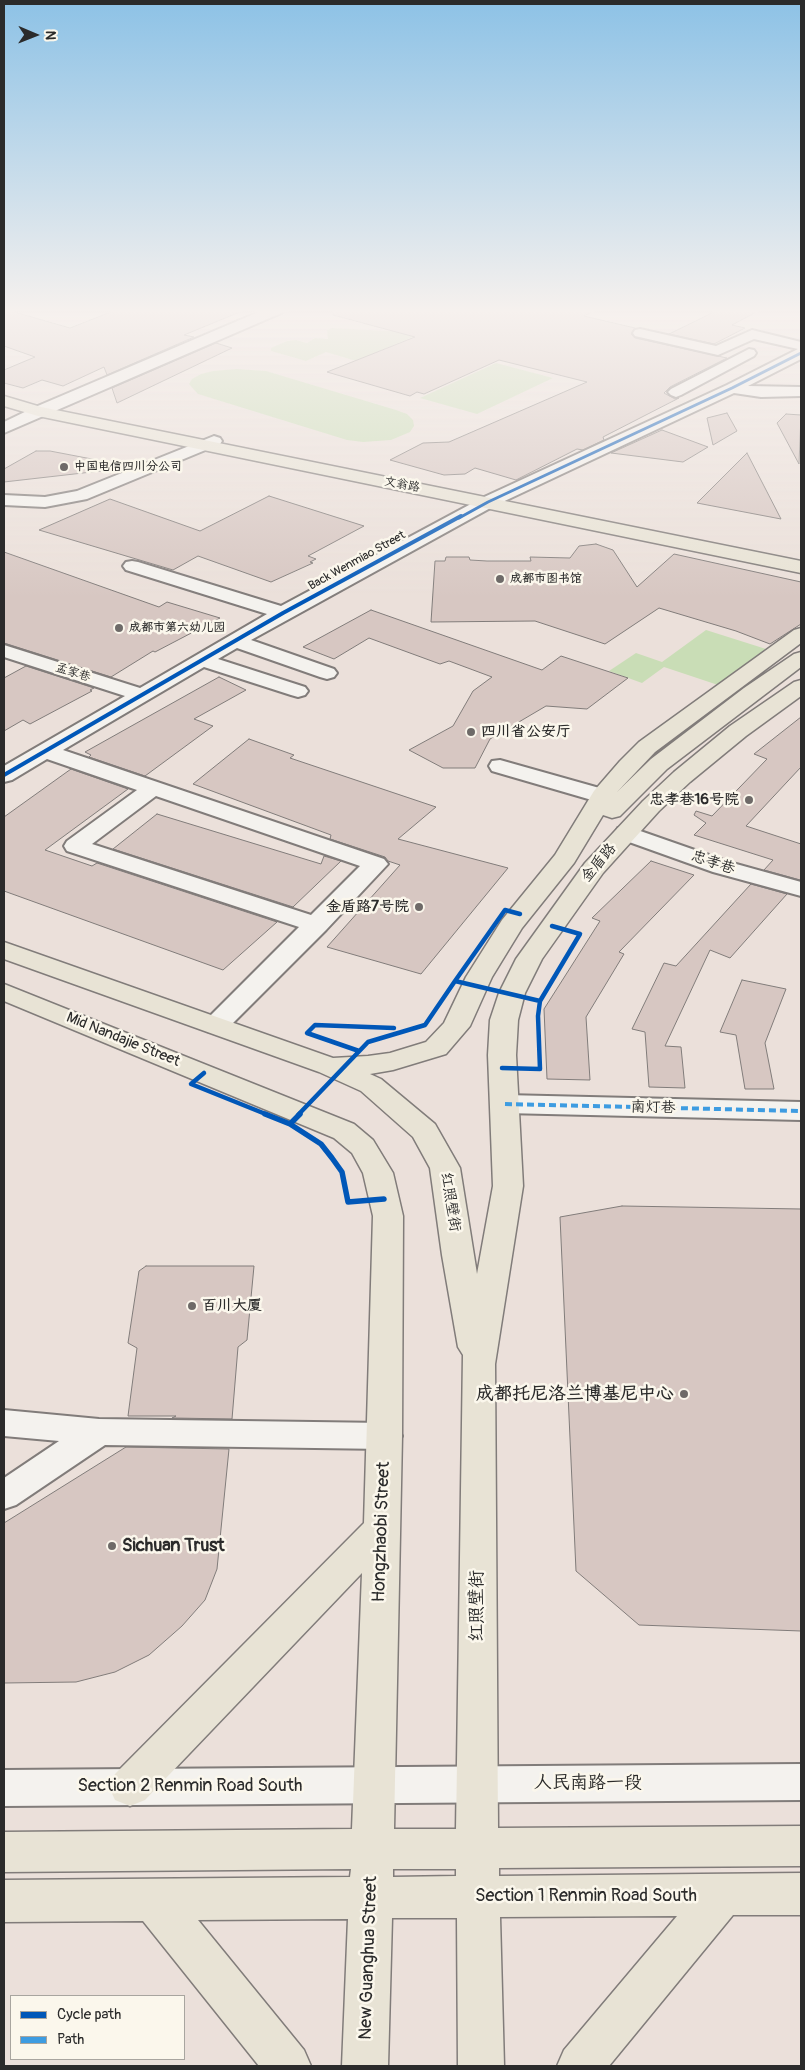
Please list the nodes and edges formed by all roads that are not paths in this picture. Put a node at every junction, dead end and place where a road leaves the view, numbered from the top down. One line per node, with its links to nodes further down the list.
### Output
1 (22, 405): 5 (main road, 文翁路)
2 (32, 405): 5 (main road, 文翁路)
3 (53, 405): 5 (street)
4 (697, 405): 9 (street, Back Wenmiao Street)
5 (43, 409): 6 (street); 7 (main road, 文翁路)
6 (4, 428)
7 (210, 443): 8 (street); 9 (main road, 文翁路)
8 (4, 500)
9 (493, 500): 10 (main road, 文翁路); 12 (main road, 文翁路); 13 (street, Back Wenmiao Street)
10 (801, 557)
11 (132, 566): 13 (street)
12 (801, 567)
13 (283, 613): 15 (street, Back Wenmiao Street)
14 (801, 634): 27 (main road, 金盾路)
15 (235, 641): 18 (street, Back Wenmiao Street); 19 (street)
16 (4, 651): 22 (street, 孟家巷)
17 (801, 658): 29 (main road, 金盾路)
18 (202, 660): 21 (street); 22 (street, Back Wenmiao Street)
19 (326, 674)
20 (801, 686): 28 (main road, 金盾路)
21 (298, 691)
22 (142, 695): 23 (street, Back Wenmiao Street)
23 (45, 751): 25 (street, Back Wenmiao Street); 26 (street)
24 (500, 766): 27 (street)
25 (4, 775)
26 (153, 788): 31 (street); 31 (street)
27 (602, 796): 29 (main road, 金盾路)
28 (626, 833): 30 (street, 忠孝巷); 36 (main road, 金盾路)
29 (565, 858): 35 (main road, 金盾路)
30 (801, 889)
31 (317, 924): 34 (street)
32 (4, 950): 34 (main road)
33 (4, 992): 38 (main road, Mid Nandajie Street)
34 (216, 1025): 35 (main road)
35 (329, 1066): 39 (main road, 红照壁街)
36 (505, 1104): 37 (street, 南灯巷); 39 (main road, 红照壁街)
37 (801, 1111)
38 (388, 1216): 42 (main road, Hongzhaobi Street)
39 (478, 1364): 46 (main road, 红照壁街)
40 (4, 1423): 41 (street)
41 (99, 1432): 42 (street); 43 (street)
42 (385, 1436): 44 (main road, Hongzhaobi Street)
43 (4, 1495)
44 (382, 1529): 47 (main road, Hongzhaobi Street); 48 (main road)
45 (801, 1782): 46 (street, 人民南路一段)
46 (476, 1784): 47 (street, 人民南路一段); 52 (main road, 红照壁街)
47 (376, 1785): 48 (street, Section 2 Renmin Road South); 51 (main road, Hongzhaobi Street)
48 (130, 1787): 49 (street, Section 2 Renmin Road South)
49 (4, 1788)
50 (801, 1846): 52 (main road)
51 (373, 1849): 52 (main road); 53 (main road); 56 (main road, New Guanghua Street)
52 (478, 1849): 55 (main road)
53 (4, 1852)
54 (762, 1895): 55 (main road, Section 1 Renmin Road South); 59 (street); 63 (main road)
55 (479, 1896): 56 (main road, Section 1 Renmin Road South); 62 (main road)
56 (371, 1898): 57 (main road); 61 (main road, New Guanghua Street)
57 (153, 1899): 58 (main road); 60 (main road)
58 (4, 1901)
59 (801, 1910)
60 (288, 2066)
61 (365, 2066)
62 (481, 2066)
63 (580, 2066)

